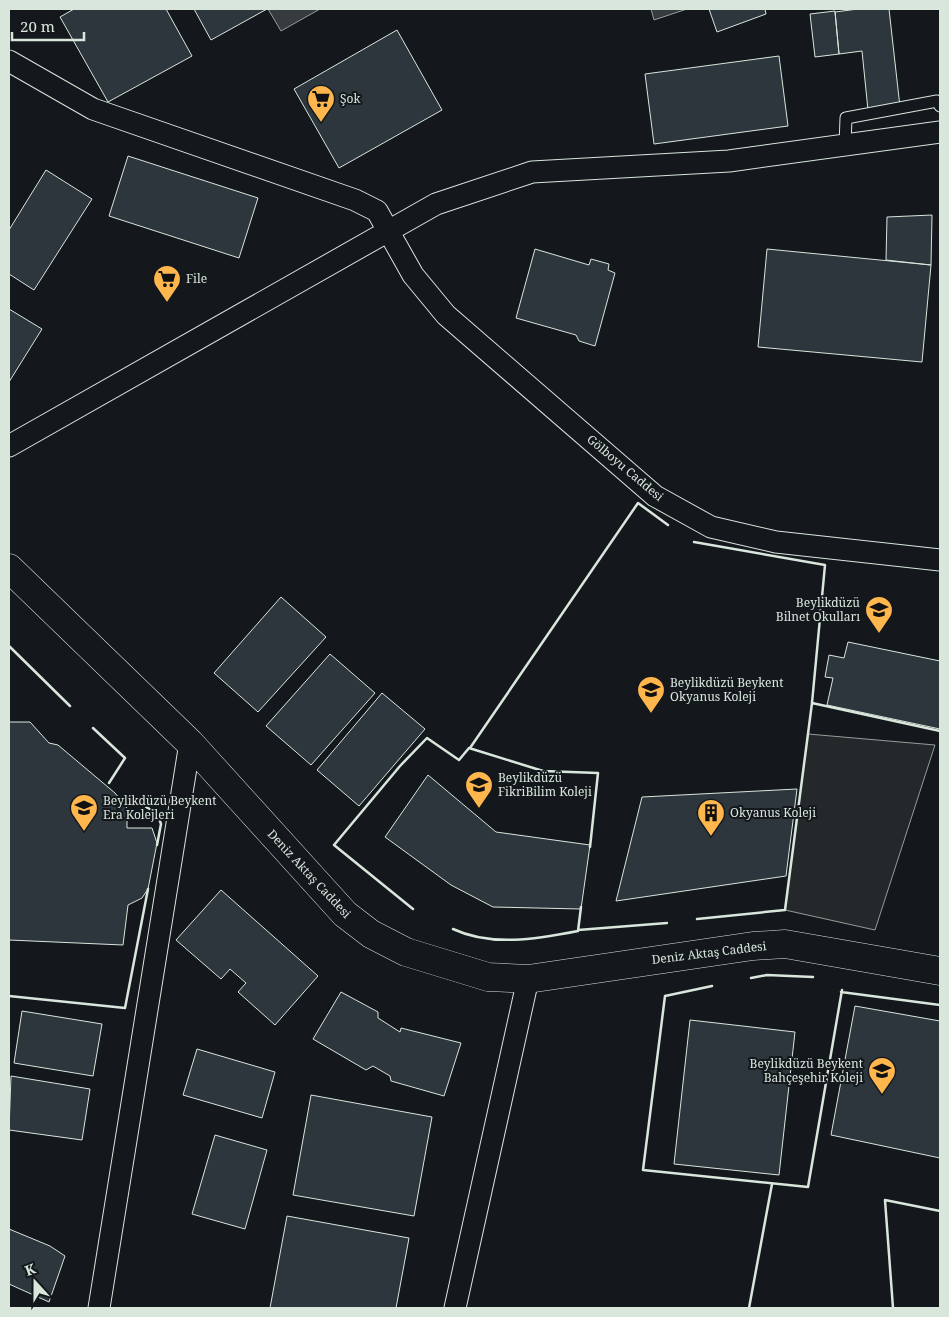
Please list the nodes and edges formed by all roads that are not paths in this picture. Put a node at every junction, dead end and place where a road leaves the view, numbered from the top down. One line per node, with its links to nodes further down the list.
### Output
1 (9, 61): 5 (street, Gölboyu Caddesi)
2 (940, 106): 4 (lane)
3 (940, 132): 4 (street)
4 (845, 145): 5 (street)
5 (390, 231): 6 (street); 7 (street, Gölboyu Caddesi)
6 (9, 446)
7 (940, 560)
8 (9, 568): 9 (street, Deniz Aktaş Caddesi)
9 (190, 743): 11 (street, Deniz Aktaş Caddesi); 12 (street)
10 (940, 970): 11 (street, Deniz Aktaş Caddesi)
11 (528, 979): 13 (street)
12 (99, 1308)
13 (455, 1308)

